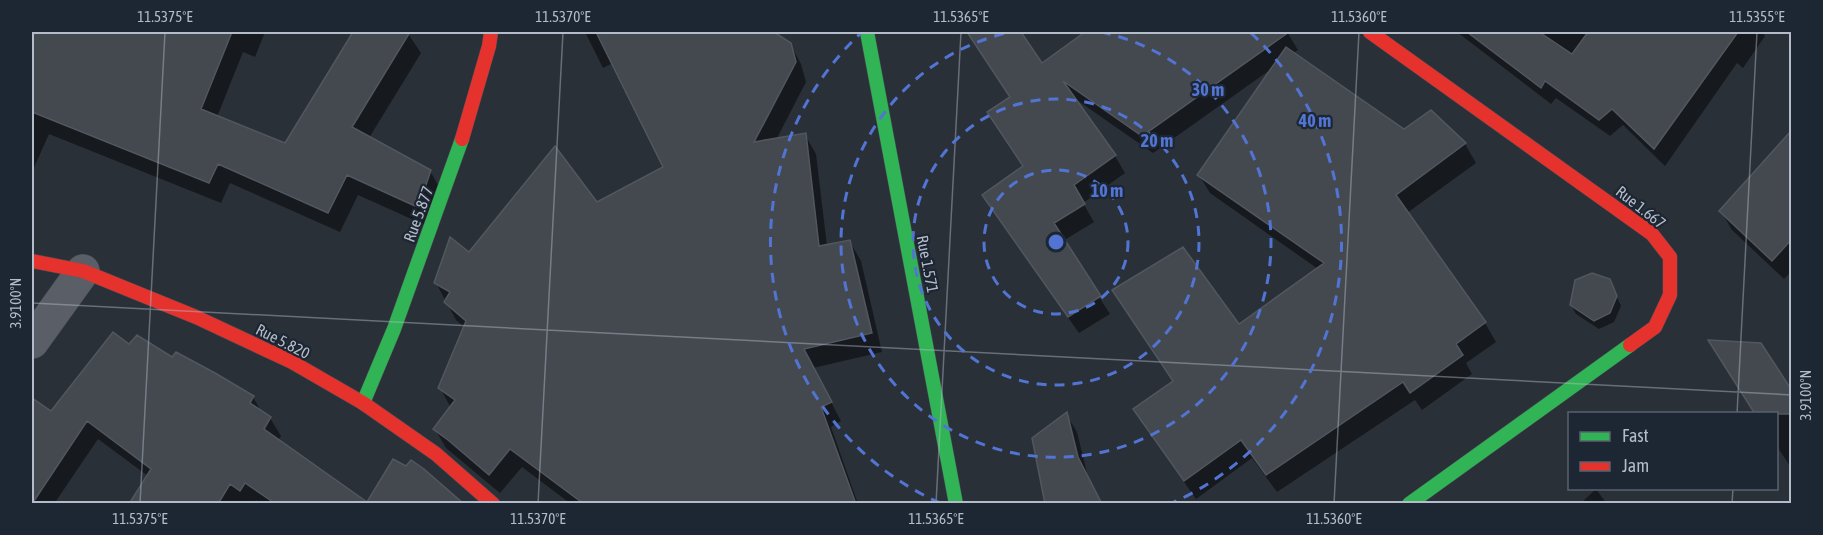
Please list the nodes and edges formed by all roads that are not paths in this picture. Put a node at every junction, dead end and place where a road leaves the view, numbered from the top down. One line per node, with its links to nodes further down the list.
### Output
1 (491, 32): 7 (street, Rue 5.877)
2 (867, 32): 9 (street, Rue 1.571)
3 (1370, 32): 10 (street, Rue 1.667)
4 (32, 261): 5 (street, Rue 5.820)
5 (83, 271): 6 (street); 7 (street, Rue 5.820)
6 (32, 342)
7 (363, 404): 8 (street, Rue 5.820)
8 (493, 504)
9 (956, 504)
10 (1409, 504)

